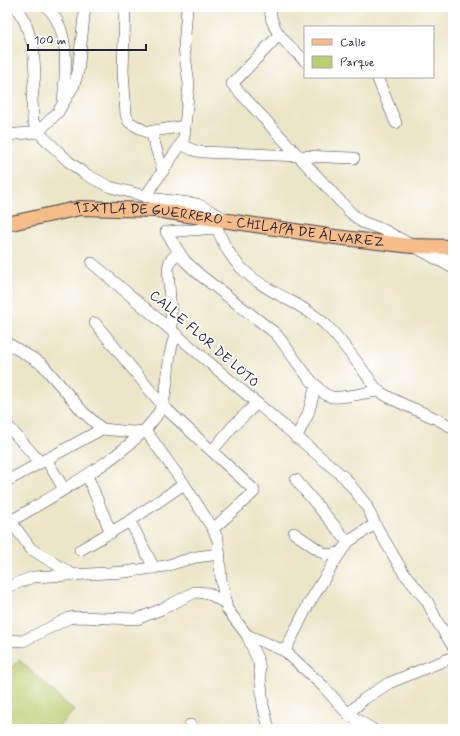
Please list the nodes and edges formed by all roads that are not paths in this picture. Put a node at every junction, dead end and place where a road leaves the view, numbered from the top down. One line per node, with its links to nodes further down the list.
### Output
1 (16, 7): 13 (street)
2 (47, 7): 10 (street)
3 (85, 7): 10 (street)
4 (125, 7): 14 (street)
5 (187, 7): 12 (street)
6 (270, 8): 7 (street)
7 (279, 35): 8 (street); 17 (street)
8 (304, 60)
9 (377, 78): 11 (street)
10 (63, 103): 13 (street)
11 (396, 123)
12 (185, 126): 14 (street); 16 (street)
13 (38, 132): 15 (street); 20 (street)
14 (147, 132): 19 (street)
15 (7, 135)
16 (181, 144): 17 (street); 19 (street)
17 (299, 156): 18 (street); 24 (street)
18 (354, 158)
19 (163, 171): 20 (street)
20 (145, 197): 21 (street)
21 (156, 205): 22 (main road, TIXTLA DE GUERRERO - CHILAPA DE ÁLVAREZ); 23 (main road, TIXTLA DE GUERRERO - CHILAPA DE ÁLVAREZ)
22 (219, 222): 24 (main road, TIXTLA DE GUERRERO - CHILAPA DE ÁLVAREZ); 26 (street); 35 (street)
23 (8, 224)
24 (412, 246): 25 (main road, TIXTLA DE GUERRERO - CHILAPA DE ÁLVAREZ); 27 (street)
25 (453, 247)
26 (178, 252): 32 (street); 34 (street)
27 (435, 258): 28 (street); 30 (street)
28 (453, 258)
29 (92, 263): 32 (street, CALLE FLOR DE LOTO)
30 (453, 268)
31 (95, 323): 37 (street)
32 (174, 332): 36 (street, CALLE FLOR DE LOTO); 37 (street)
33 (7, 343): 40 (street)
34 (316, 385): 35 (street); 42 (street)
35 (378, 391): 39 (street)
36 (256, 404): 42 (street, CALLE FLOR DE LOTO); 43 (street)
37 (162, 405): 41 (street); 43 (street)
38 (7, 425): 44 (street)
39 (453, 428)
40 (102, 429): 41 (street); 44 (street)
41 (146, 430): 45 (street); 48 (street)
42 (296, 438): 52 (street, CALLE FLOR DE LOTO)
43 (212, 451): 53 (street)
44 (43, 461): 47 (street); 49 (street)
45 (87, 475): 49 (street); 54 (street)
46 (296, 480): 56 (street)
47 (7, 481)
48 (184, 484): 51 (street); 53 (street)
49 (64, 489): 50 (street)
50 (9, 518): 61 (street)
51 (130, 521): 54 (street); 60 (street)
52 (375, 524): 56 (street); 66 (street, CALLE FLOR DE LOTO)
53 (213, 528): 59 (street)
54 (111, 533): 57 (street)
55 (294, 533): 58 (street)
56 (348, 542): 58 (street)
57 (80, 550)
58 (340, 553): 67 (street)
59 (220, 554): 60 (street); 63 (street)
60 (154, 568): 61 (street)
61 (72, 574): 62 (street)
62 (7, 587)
63 (225, 603): 64 (street); 65 (street)
64 (247, 635): 67 (street); 70 (street)
65 (7, 640)
66 (453, 646)
67 (285, 651): 69 (street)
68 (453, 657): 69 (street)
69 (348, 714): 71 (street)
70 (269, 729)
71 (372, 729)

